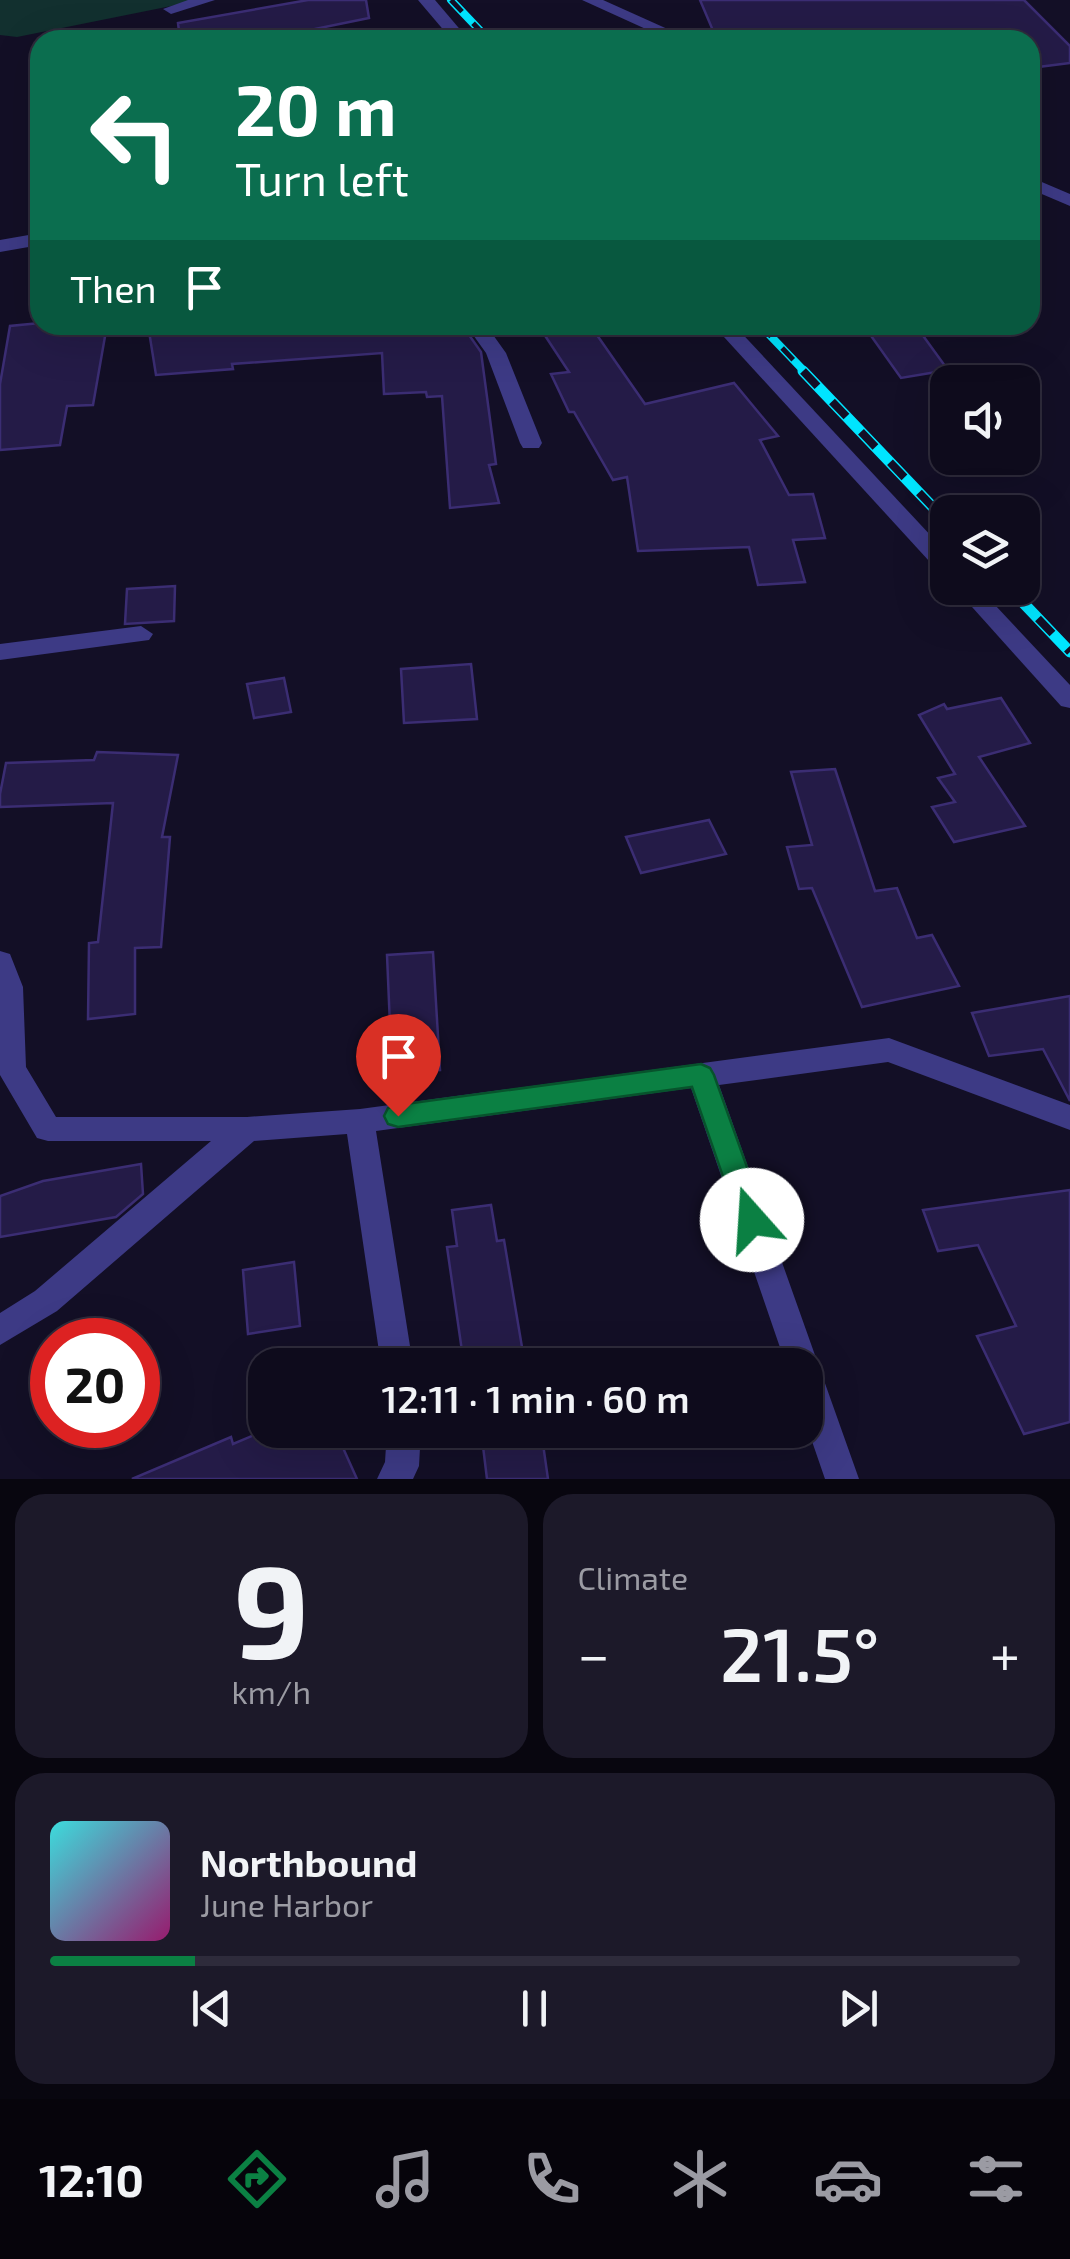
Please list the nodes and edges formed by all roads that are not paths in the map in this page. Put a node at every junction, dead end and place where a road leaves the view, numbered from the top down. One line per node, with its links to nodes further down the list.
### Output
1 (207, 0): 4 (street)
2 (426, 0): 5 (street)
3 (590, 0): 6 (street)
4 (171, 8)
5 (453, 30)
6 (660, 30)
7 (1040, 187): 8 (street)
8 (1070, 201)
9 (30, 241): 10 (street)
10 (0, 246)
11 (483, 335): 13 (street)
12 (731, 335): 14 (street)
13 (531, 443)
14 (930, 549)
15 (982, 605): 18 (street)
16 (141, 634): 17 (street)
17 (0, 652)
18 (1070, 700)
19 (0, 962): 23 (street)
20 (701, 1075): 21 (street); 22 (street); 26 (street)
21 (1070, 1118)
22 (360, 1121): 23 (street); 25 (street)
23 (248, 1129): 24 (street)
24 (0, 1330)
25 (394, 1348)
26 (796, 1348)
27 (823, 1425): 30 (street)
28 (403, 1448): 29 (street)
29 (394, 1479)
30 (842, 1479)

